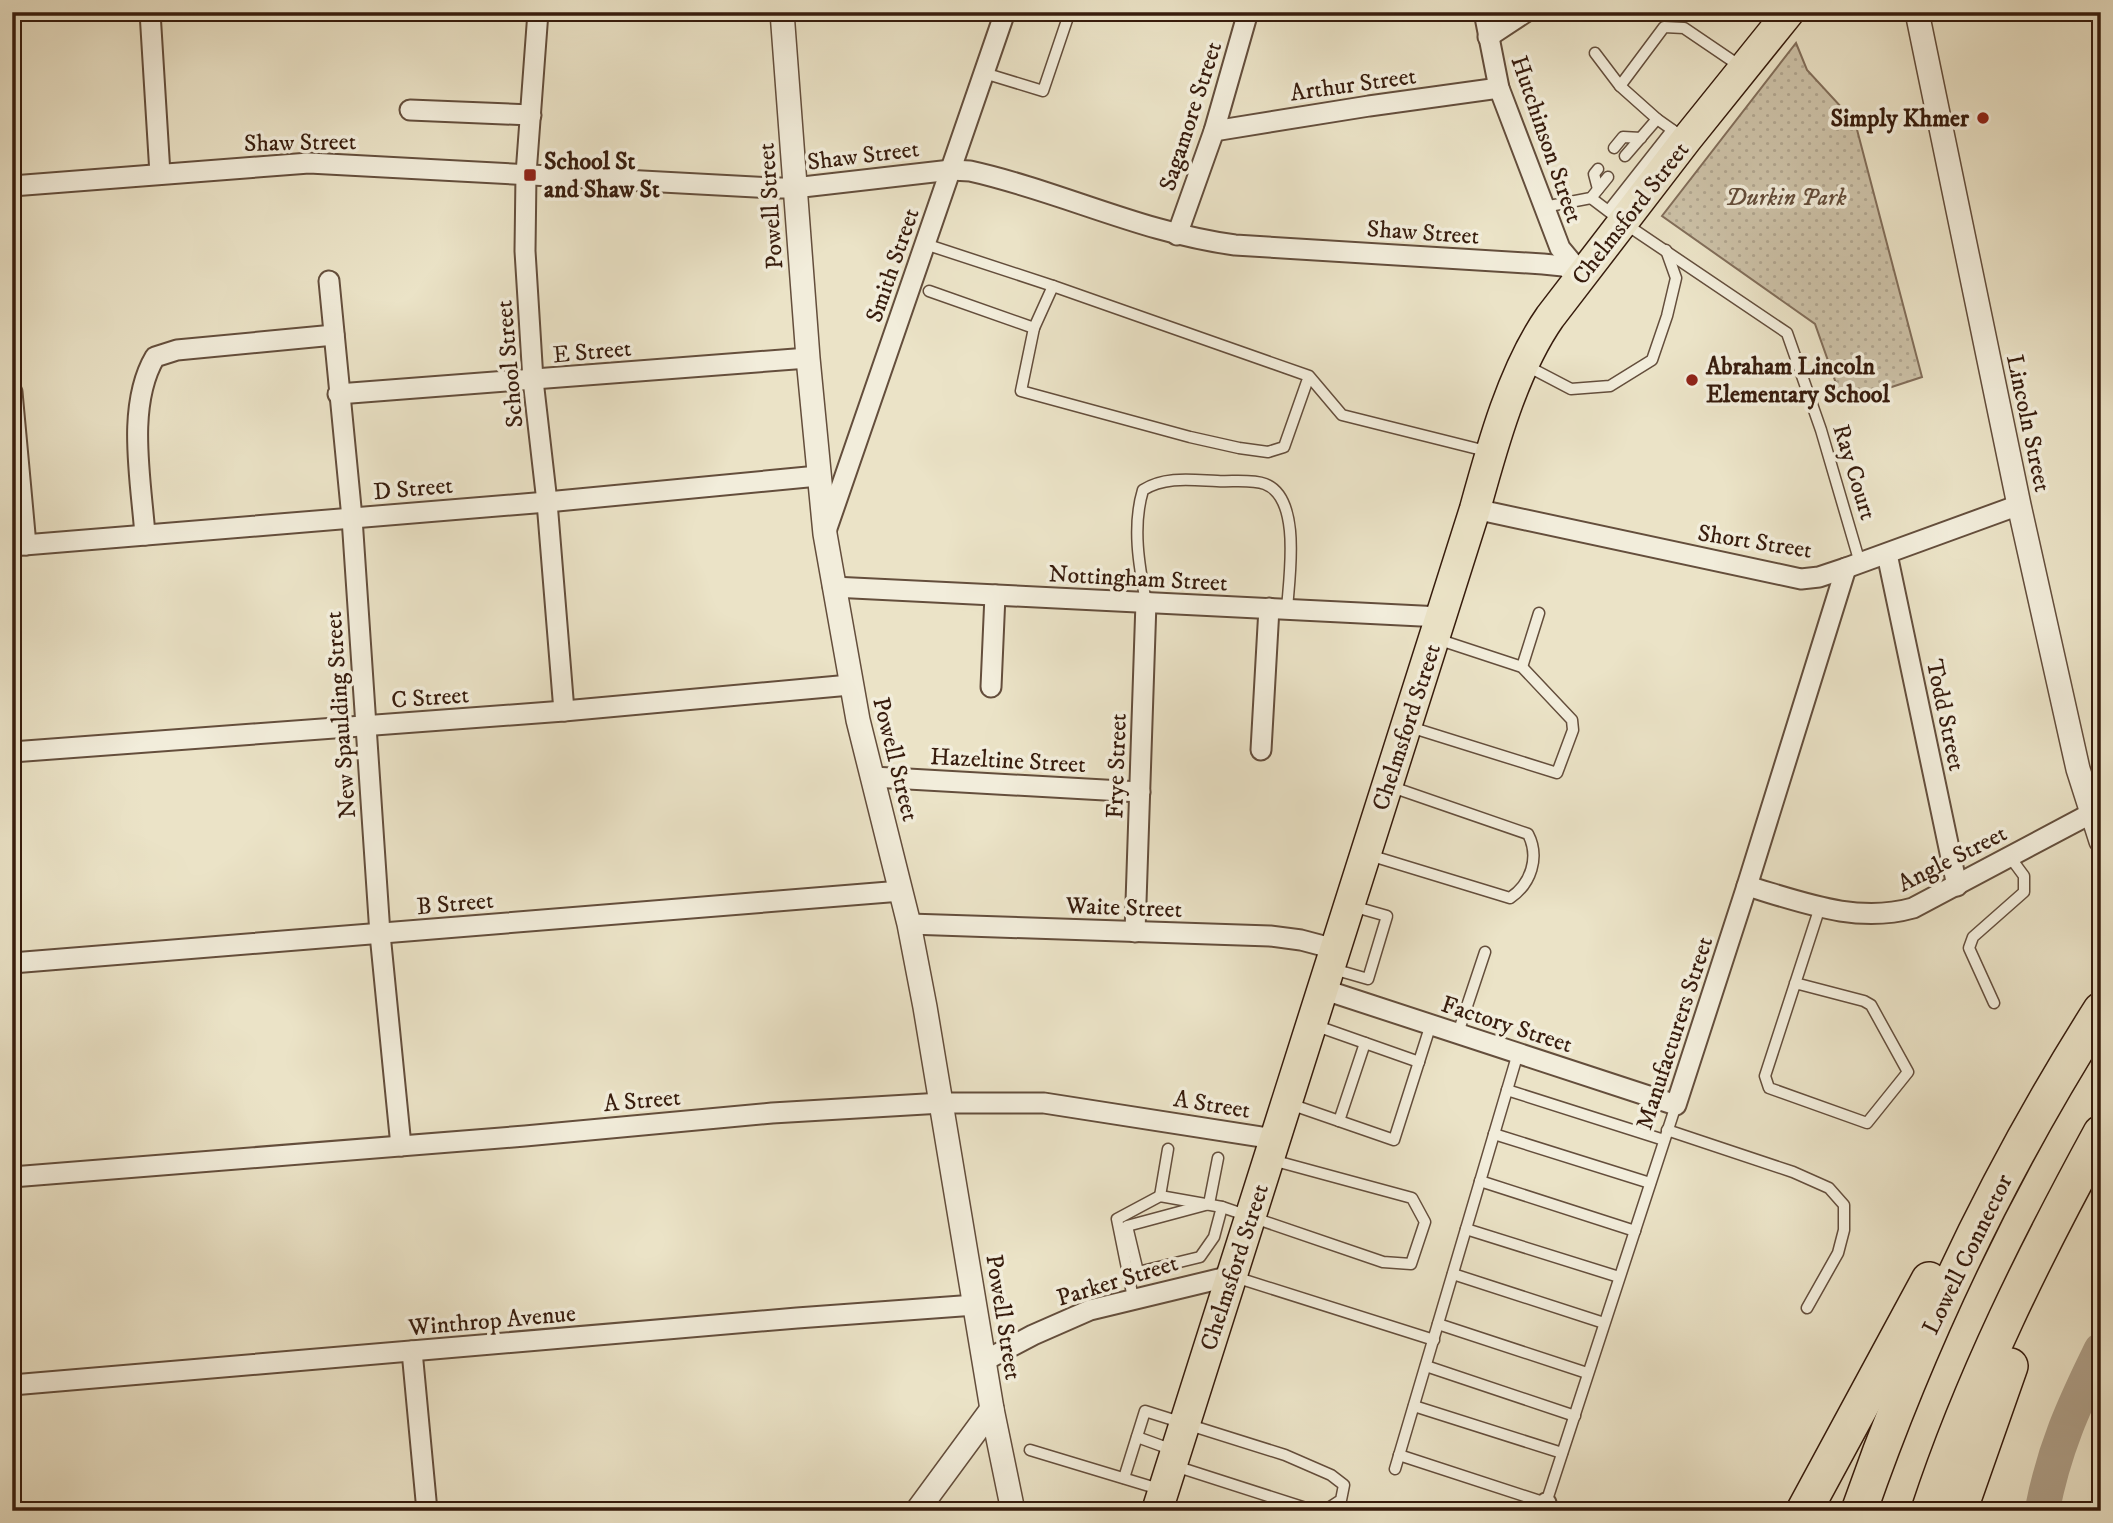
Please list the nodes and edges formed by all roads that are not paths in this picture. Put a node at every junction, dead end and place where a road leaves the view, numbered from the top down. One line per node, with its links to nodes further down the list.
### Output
1 (150, 12): 27 (street)
2 (538, 12): 18 (street, School Street)
3 (782, 12): 31 (street, Powell Street)
4 (1005, 12): 14 (street, Smith Street)
5 (1248, 12): 20 (street, Sagamore Street)
6 (1484, 12): 11 (street, Hutchinson Street)
7 (1526, 12): 11 (street)
8 (1789, 12): 13 (main road, Chelmsford Street)
9 (1917, 12): 54 (street, Lincoln Street)
10 (1067, 20): 14 (lane)
11 (1488, 37): 16 (street, Hutchinson Street)
12 (1595, 53): 15 (lane)
13 (1743, 68): 15 (lane); 21 (main road, Chelmsford Street)
14 (984, 73): 26 (street, Smith Street)
15 (1620, 86): 19 (lane)
16 (1499, 88): 20 (street, Arthur Street); 35 (street, Hutchinson Street)
17 (410, 110): 18 (street)
18 (531, 115): 28 (street, School Street)
19 (1657, 119): 21 (lane); 22 (lane)
20 (1214, 131): 36 (street, Sagamore Street)
21 (1679, 135): 33 (main road, Chelmsford Street)
22 (1641, 138): 23 (lane); 24 (lane)
23 (1614, 148)
24 (1625, 156)
25 (1598, 169): 32 (lane)
26 (951, 170): 31 (street, Shaw Street); 36 (street, Shaw Street); 37 (street, Smith Street)
27 (160, 174): 28 (street, Shaw Street); 30 (street, Shaw Street)
28 (526, 174): 31 (street, Shaw Street); 48 (street, School Street)
29 (1608, 177): 32 (lane)
30 (12, 186)
31 (794, 188): 45 (street, Powell Street)
32 (1598, 189): 34 (lane)
33 (1637, 189): 34 (lane, Ray Court); 38 (lane, Ray Court); 39 (main road, Chelmsford Street)
34 (1591, 198): 35 (lane)
35 (1544, 207): 39 (street, Hutchinson Street)
36 (1177, 235): 39 (street, Shaw Street)
37 (925, 244): 41 (lane); 57 (street, Smith Street)
38 (1666, 250): 46 (lane); 61 (lane, Ray Court)
39 (1582, 274): 46 (main road, Chelmsford Street)
40 (329, 281): 44 (street, New Spaulding Street)
41 (1053, 286): 43 (lane); 47 (lane)
42 (929, 291): 43 (lane)
43 (1034, 328): 47 (lane)
44 (334, 335): 50 (street, New Spaulding Street); 58 (street)
45 (808, 358): 48 (street, E Street); 52 (street, Powell Street)
46 (1524, 364): 51 (main road, Chelmsford Street)
47 (1309, 376): 51 (lane)
48 (533, 380): 50 (street, E Street); 53 (street, School Street)
49 (12, 392): 59 (street)
50 (338, 394): 56 (street, New Spaulding Street)
51 (1490, 452): 55 (main road, Chelmsford Street)
52 (818, 476): 53 (street, D Street); 57 (street, Powell Street)
53 (547, 502): 56 (street, D Street); 71 (street, School Street)
54 (2019, 505): 60 (street, Short Street); 79 (street, Lincoln Street)
55 (1475, 509): 61 (street, Short Street); 67 (main road, Chelmsford Street)
56 (352, 518): 58 (street, D Street); 73 (street, New Spaulding Street)
57 (825, 534): 62 (street, Powell Street)
58 (145, 535): 59 (street, D Street)
59 (19, 546)
60 (1887, 554): 61 (street, Short Street); 84 (street, Todd Street)
61 (1853, 566): 83 (street, Manufacturers Street)
62 (834, 587): 63 (street, Nottingham Street); 69 (street, Powell Street)
63 (995, 595): 64 (street, Nottingham Street); 70 (street)
64 (1146, 602): 65 (street, Nottingham Street); 65 (lane); 78 (street, Frye Street)
65 (1278, 609): 67 (street, Nottingham Street); 74 (street)
66 (1539, 613): 68 (lane)
67 (1437, 628): 68 (lane); 72 (main road, Chelmsford Street)
68 (1522, 667): 72 (lane)
69 (850, 685): 71 (street, C Street); 76 (street, Powell Street)
70 (990, 687)
71 (564, 711): 73 (street, C Street)
72 (1406, 726): 77 (main road, Chelmsford Street)
73 (366, 727): 75 (street, C Street); 90 (street, New Spaulding Street)
74 (1261, 750)
75 (12, 752)
76 (873, 777): 78 (street, Hazeltine Street); 85 (street, Powell Street)
77 (1387, 785): 81 (main road, Chelmsford Street); 81 (lane)
78 (1140, 792): 89 (street, Frye Street)
79 (2090, 814): 80 (street, Lincoln Street); 82 (street, Angle Street)
80 (2101, 841)
81 (1365, 854): 86 (main road, Chelmsford Street)
82 (2010, 858): 84 (street, Angle Street); 95 (lane)
83 (1747, 886): 87 (street, Angle Street); 107 (street, Manufacturers Street)
84 (1957, 886): 87 (street, Angle Street)
85 (901, 891): 88 (street, Powell Street); 90 (street, B Street)
86 (1349, 905): 93 (main road, Chelmsford Street); 93 (lane)
87 (1820, 907): 94 (lane)
88 (909, 924): 89 (street, Waite Street); 105 (street, Powell Street)
89 (1135, 932): 93 (street, Waite Street)
90 (380, 934): 92 (street, B Street); 112 (street, New Spaulding Street)
91 (1485, 952): 99 (lane)
92 (12, 964)
93 (1329, 969): 97 (street, Factory Street); 98 (main road, Chelmsford Street)
94 (1795, 983): 94 (lane)
95 (1994, 1003)
96 (2101, 1010): 103 (highway, Lowell Connector)
97 (1431, 1024): 99 (street, Factory Street); 102 (lane)
98 (1312, 1025): 100 (lane); 106 (main road, Chelmsford Street)
99 (1458, 1033): 101 (street, Factory Street)
100 (1365, 1043): 102 (lane); 108 (lane)
101 (1518, 1053): 104 (lane); 107 (street, Factory Street)
102 (1419, 1062): 108 (lane)
103 (2067, 1066): 156 (highway); 157 (highway, Lowell Connector)
104 (1507, 1090): 110 (lane); 111 (lane)
105 (942, 1103): 112 (street, A Street); 114 (street, A Street); 129 (street, Powell Street)
106 (1286, 1103): 108 (lane); 114 (main road, Chelmsford Street)
107 (1676, 1105): 111 (lane, Manufacturers Street)
108 (1339, 1121)
109 (2101, 1133): 116 (highway)
110 (1494, 1134): 118 (lane); 119 (lane)
111 (1666, 1135): 119 (lane, Manufacturers Street); 130 (lane)
112 (401, 1146): 117 (street, A Street)
113 (1168, 1149): 120 (lane)
114 (1271, 1149): 122 (main road, Chelmsford Street); 122 (lane)
115 (1218, 1158): 121 (lane)
116 (2082, 1166): 158 (highway); 159 (highway)
117 (12, 1177)
118 (1480, 1181): 123 (lane); 124 (lane)
119 (1650, 1184): 124 (lane, Manufacturers Street)
120 (1160, 1196): 121 (lane); 128 (lane)
121 (1209, 1204): 122 (lane); 122 (lane)
122 (1236, 1211): 126 (main road, Chelmsford Street)
123 (1466, 1229): 125 (lane); 127 (lane)
124 (1634, 1231): 127 (lane, Manufacturers Street)
125 (1453, 1274): 131 (lane); 132 (lane)
126 (1231, 1276): 128 (street, Parker Street); 133 (lane); 142 (main road, Chelmsford Street)
127 (1619, 1278): 131 (lane, Manufacturers Street)
128 (1133, 1298): 135 (street, Parker Street)
129 (975, 1305): 134 (street, Winthrop Avenue); 135 (street, Powell Street)
130 (1807, 1308)
131 (1604, 1323): 137 (lane, Manufacturers Street)
132 (1438, 1324): 133 (lane); 137 (lane)
133 (1434, 1339): 136 (lane)
134 (412, 1351): 138 (street, Winthrop Avenue); 151 (street)
135 (984, 1362): 140 (street, Powell Street)
136 (1426, 1366): 139 (lane); 141 (lane)
137 (1587, 1373): 141 (lane, Manufacturers Street)
138 (12, 1385)
139 (1414, 1406): 145 (lane); 146 (lane)
140 (992, 1409): 152 (street); 153 (street, Powell Street)
141 (1574, 1416): 145 (lane, Manufacturers Street)
142 (1185, 1423): 143 (lane); 149 (main road, Chelmsford Street); 155 (lane)
143 (1137, 1437): 148 (lane); 149 (lane)
144 (1030, 1450): 148 (lane)
145 (1562, 1454): 150 (lane, Manufacturers Street)
146 (1399, 1455): 147 (lane); 150 (lane)
147 (1395, 1469)
148 (1124, 1478): 149 (lane)
149 (1168, 1488): 154 (lane)
150 (1544, 1507)
151 (427, 1511)
152 (917, 1511)
153 (1013, 1511)
154 (1315, 1511)
155 (1324, 1511)
156 (1804, 1511)
157 (1859, 1511)
158 (1929, 1511)
159 (1959, 1511)

